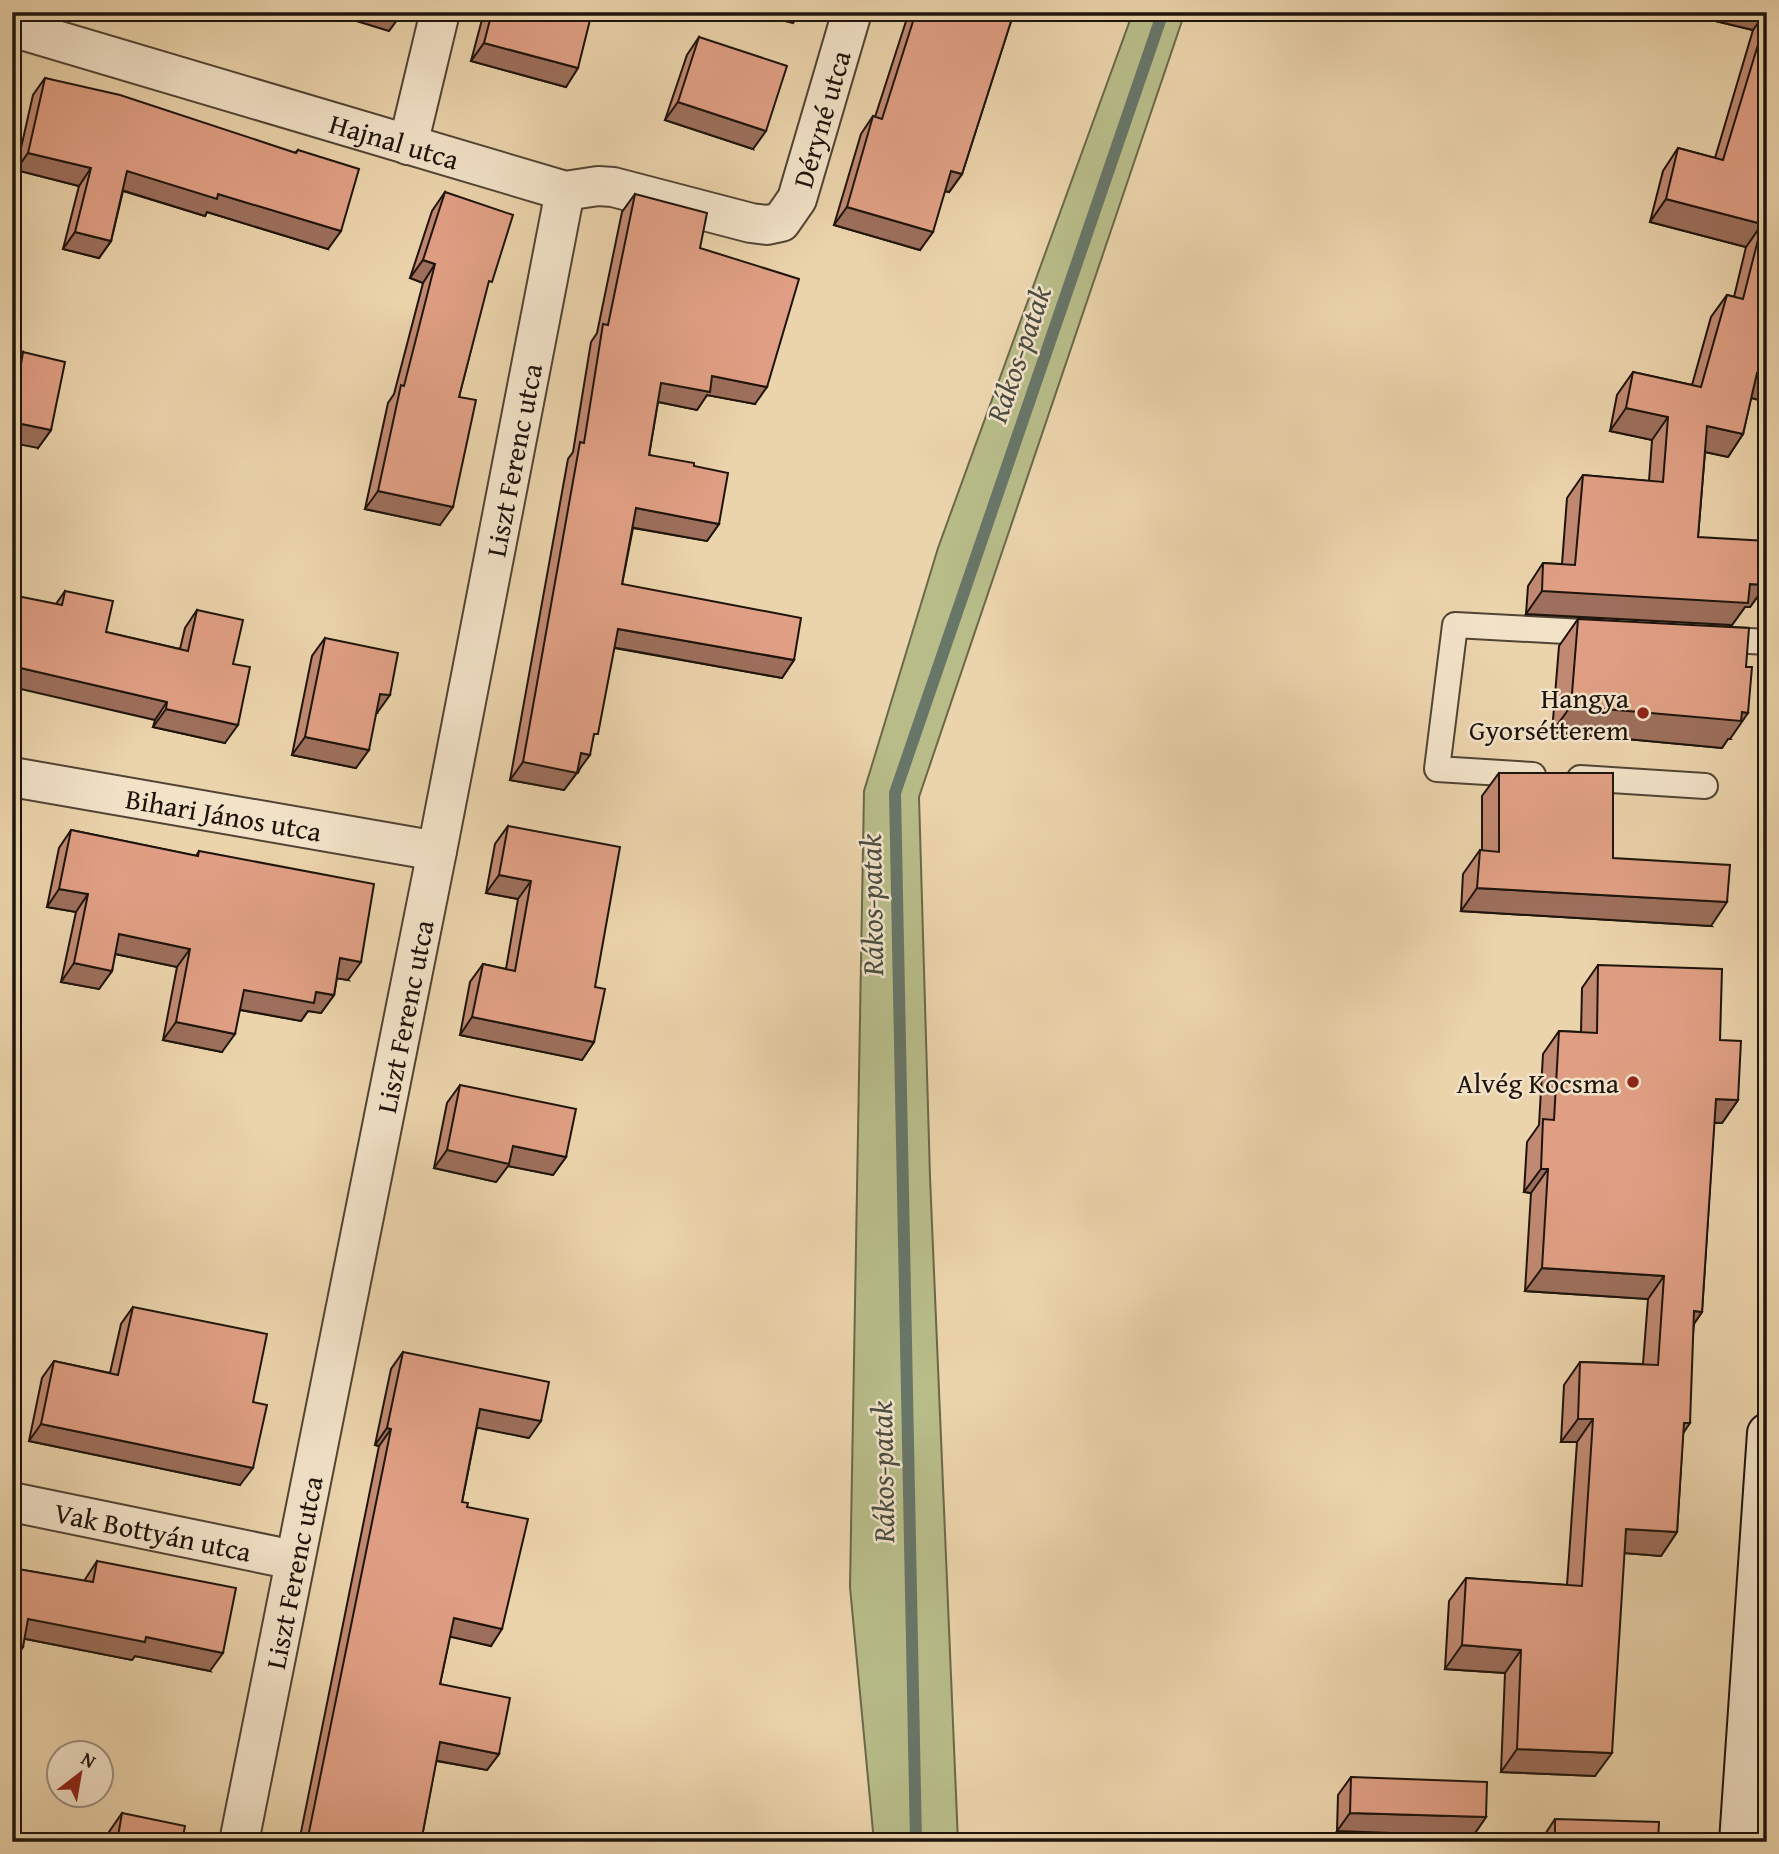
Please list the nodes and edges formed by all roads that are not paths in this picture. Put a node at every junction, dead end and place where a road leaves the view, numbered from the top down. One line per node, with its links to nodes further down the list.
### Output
1 (440, 12): 4 (street)
2 (852, 12): 6 (street, Déryné utca)
3 (12, 27): 4 (street, Hajnal utca)
4 (408, 145): 5 (street, Hajnal utca)
5 (565, 191): 6 (street, Hajnal utca); 12 (street, Liszt Ferenc utca)
6 (780, 222)
7 (1631, 635): 11 (lane)
8 (1686, 637): 9 (lane)
9 (1767, 642)
10 (12, 777): 12 (street, Bihari János utca)
11 (1705, 786)
12 (437, 850): 15 (street, Liszt Ferenc utca)
13 (1766, 1447): 17 (street)
14 (12, 1502): 15 (street, Vak Bottyán utca)
15 (294, 1560): 16 (street, Liszt Ferenc utca)
16 (239, 1842)
17 (1739, 1842)

